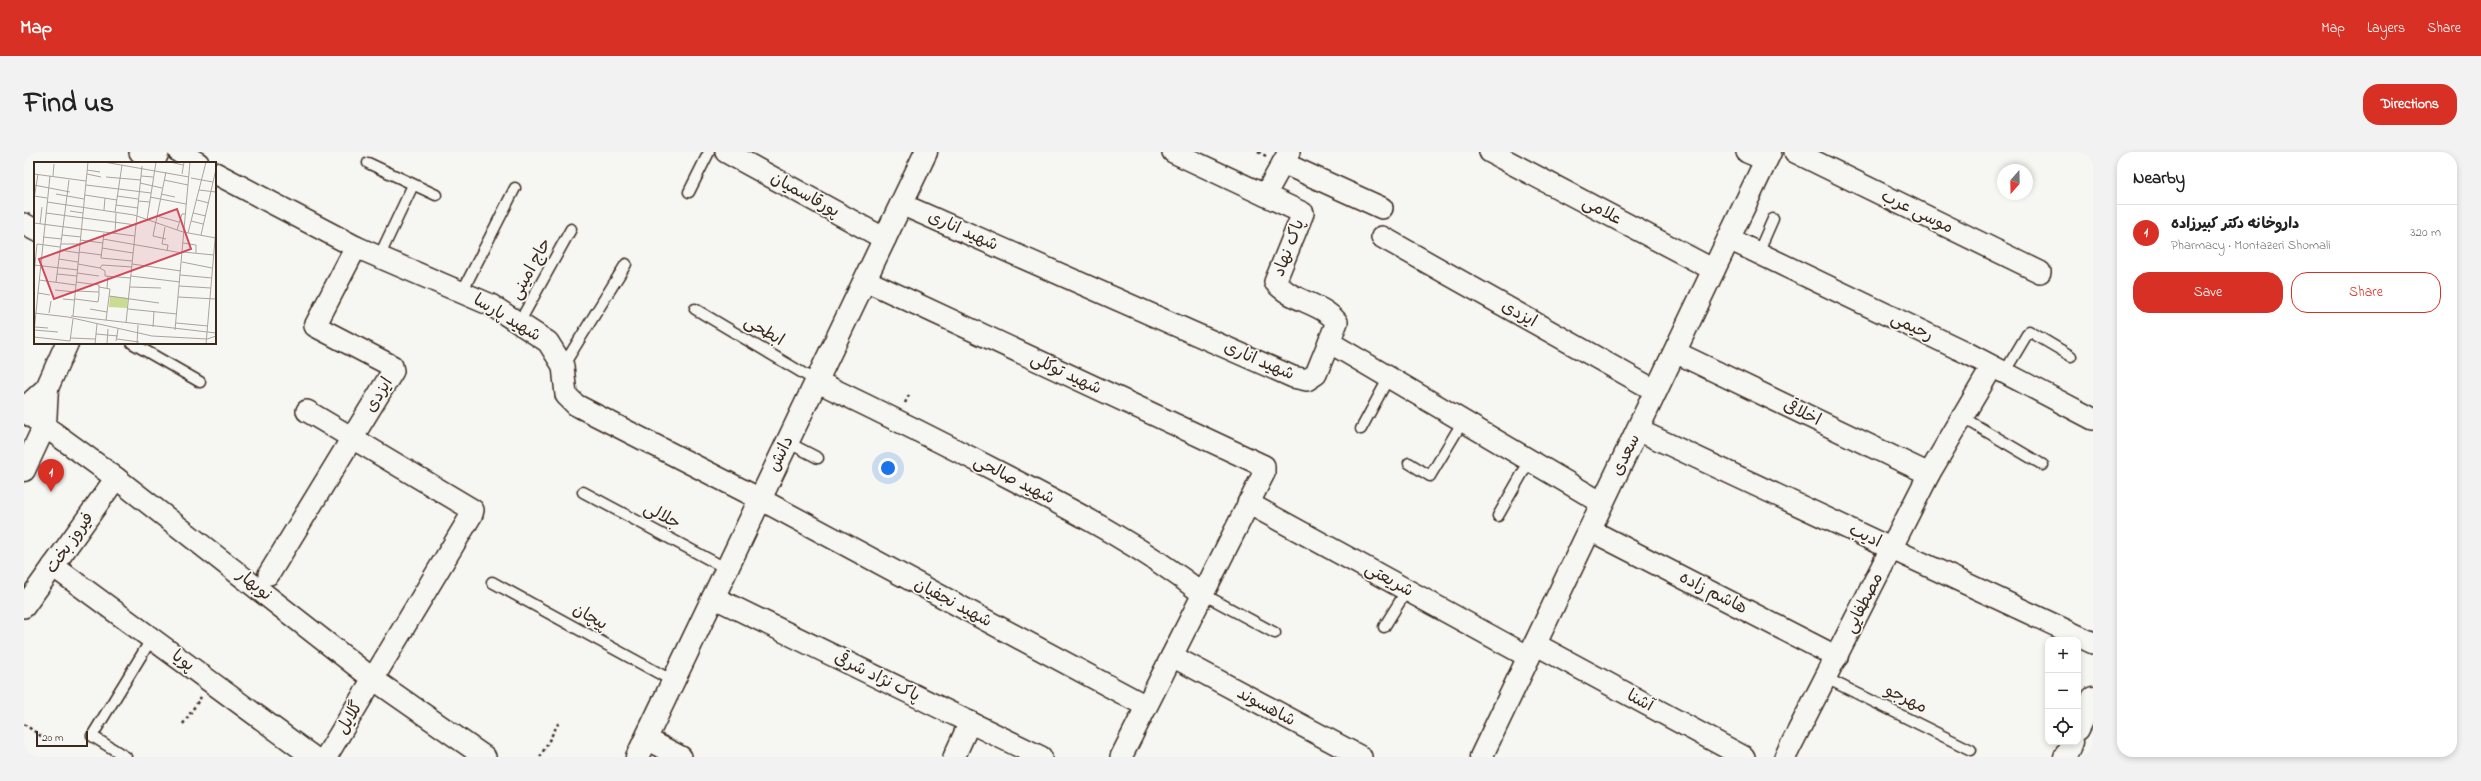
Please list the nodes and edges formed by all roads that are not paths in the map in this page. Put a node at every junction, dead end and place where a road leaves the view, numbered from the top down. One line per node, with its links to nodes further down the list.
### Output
1 (179, 152): 10 (street)
2 (709, 152): 15 (lane)
3 (726, 152): 25 (street, پورقاسمیان)
4 (926, 152): 18 (street, دانش)
5 (1173, 152): 17 (street, پاک نهاد)
6 (1490, 152): 31 (street, علامی)
7 (1795, 152): 32 (street, موسی عرب)
8 (1761, 155): 26 (street, سعدی)
9 (1286, 158): 17 (street); 19 (street)
10 (196, 162)
11 (368, 163): 13 (lane)
12 (216, 174): 27 (street, شهید پارسا)
13 (413, 185): 16 (lane); 29 (lane)
14 (515, 188): 34 (lane)
15 (689, 192)
16 (436, 195)
17 (1265, 195): 37 (street, پاک نهاد)
18 (901, 204): 25 (street, دانش); 37 (street, شهید اناری)
19 (1382, 208)
20 (1773, 219): 28 (lane)
21 (24, 224): 22 (street)
22 (34, 229)
23 (571, 229): 36 (lane, حاج امینی)
24 (1382, 237): 48 (street, ایزدی)
25 (885, 238): 33 (street, دانش)
26 (1729, 239): 28 (street, رحیمی); 31 (street, سعدی)
27 (356, 247): 29 (street, شهید پارسا); 57 (street, ایزدی)
28 (1758, 253): 43 (street, رحیمی)
29 (379, 257): 34 (street, شهید پارسا)
30 (626, 264): 42 (lane)
31 (1714, 270): 40 (street, سعدی)
32 (2040, 272)
33 (865, 280): 46 (street, دانش); 68 (street, شهید توکلی)
34 (462, 292): 36 (street, شهید پارسا)
35 (695, 309): 46 (lane, ابطحی)
36 (519, 324): 42 (street, شهید پارسا)
37 (1328, 342): 44 (street)
38 (67, 344): 47 (street)
39 (134, 344): 45 (lane)
40 (1675, 352): 48 (street, سعدی); 64 (street, اخلاقی)
41 (2071, 356): 43 (lane)
42 (563, 366): 67 (street, شهید پارسا)
43 (1998, 370): 51 (street, مصطفایی); 52 (street, رحیمی)
44 (1389, 377): 53 (street); 55 (lane)
45 (200, 382)
46 (816, 382): 58 (street, دانش); 78 (street, شهید صالحی)
47 (47, 388): 49 (street); 54 (street)
48 (1656, 391): 56 (street, سعدی)
49 (24, 410): 54 (street, نوبهار)
50 (307, 411): 57 (street)
51 (1962, 417): 62 (lane); 64 (street, مصطفایی)
52 (2093, 419)
53 (1464, 421): 60 (street); 61 (lane)
54 (45, 425): 63 (street); 65 (street, نوبهار)
55 (1361, 429)
56 (1638, 430): 69 (street, سعدی); 72 (street, ادیب)
57 (351, 439): 75 (street, ایزدی); 89 (street, گلایل)
58 (787, 442): 59 (lane); 67 (street, دانش)
59 (818, 458)
60 (1530, 460): 69 (street); 70 (lane)
61 (1409, 463)
62 (2043, 465)
63 (24, 470)
64 (1929, 474): 72 (street, مصطفایی)
65 (116, 478): 73 (street, فیروز بخت); 89 (street, نوبهار)
66 (583, 492): 74 (lane, جلالی)
67 (760, 499): 74 (street, دانش); 92 (street, شهید نجفیان)
68 (1248, 503): 77 (street, شریعتی); 78 (street)
69 (1602, 503): 71 (street, سعدی)
70 (1498, 516)
71 (1590, 530): 85 (street, سعدی); 87 (street, هاشم زاده)
72 (1892, 549): 84 (street, ادیب); 87 (street, مصطفایی)
73 (54, 566): 80 (street, فیروز بخت); 83 (street, پویا)
74 (726, 569): 79 (street, دانش)
75 (269, 574)
76 (492, 582): 90 (lane, پیچان)
77 (1407, 590): 81 (lane); 85 (street, شریعتی)
78 (1203, 594): 82 (lane); 86 (street)
79 (713, 597): 90 (street, دانش); 93 (street, پاک نژاد شرقی)
80 (24, 607)
81 (1384, 627)
82 (1275, 633)
83 (152, 638): 99 (lane); 100 (street, پویا)
84 (2093, 643)
85 (1532, 651): 107 (street, سعدی); 108 (street, آشنا)
86 (1172, 656): 92 (street); 106 (street, شاهسوند)
87 (1837, 656): 88 (street, مصطفایی)
88 (1826, 678): 97 (lane, مهرجو); 109 (street, مصطفایی)
89 (373, 679): 98 (street, نوبهار); 101 (street, گلایل)
90 (673, 681): 96 (street, دانش)
91 (2093, 698): 94 (street)
92 (1146, 706): 105 (street)
93 (970, 722): 103 (street); 104 (street, پاک نژاد شرقی)
94 (2081, 723)
95 (2070, 745): 110 (street)
96 (641, 748): 102 (street)
97 (1971, 750)
98 (477, 754)
99 (126, 757)
100 (313, 757)
101 (326, 757)
102 (681, 757)
103 (954, 757)
104 (1041, 757)
105 (1121, 757)
106 (1361, 757)
107 (1481, 757)
108 (1744, 757)
109 (1785, 757)
110 (2064, 757)

